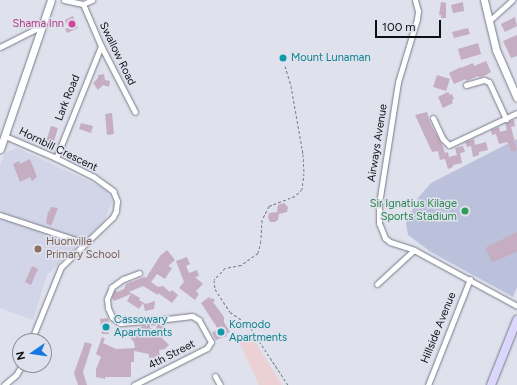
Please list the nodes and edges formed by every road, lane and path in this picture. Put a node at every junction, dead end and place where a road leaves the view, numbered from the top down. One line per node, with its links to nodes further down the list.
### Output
1 (51, 0): 9 (street)
2 (64, 0): 7 (street)
3 (92, 0): 7 (street)
4 (415, 0): 24 (street, Airways Avenue)
5 (484, 0): 8 (street)
6 (512, 0): 8 (street)
7 (83, 4): 11 (street, Swallow Road)
8 (489, 21): 14 (street)
9 (40, 27): 10 (street); 19 (street)
10 (0, 46)
11 (102, 46): 15 (street, Swallow Road); 21 (street, Lark Road)
12 (284, 66): 36 (path)
13 (466, 85): 18 (street)
14 (517, 98)
15 (135, 112)
16 (517, 113): 18 (street)
17 (433, 118): 18 (street)
18 (506, 118)
19 (3, 135): 20 (street); 21 (street, Hornbill Crescent)
20 (0, 150)
21 (56, 158): 23 (street, Hornbill Crescent)
22 (0, 215): 23 (street)
23 (85, 243): 30 (street, Hornbill Crescent)
24 (414, 250): 26 (street, Airways Avenue); 27 (street)
25 (139, 273): 34 (street, 4th Street)
26 (470, 279): 28 (street, Airways Avenue); 37 (street, Hillside Avenue)
27 (377, 284)
28 (517, 306)
29 (517, 320): 38 (main road)
30 (34, 333)
31 (17, 373): 33 (street)
32 (215, 376): 35 (street)
33 (4, 385)
34 (134, 385)
35 (220, 385)
36 (288, 385)
37 (428, 385)
38 (491, 385)

